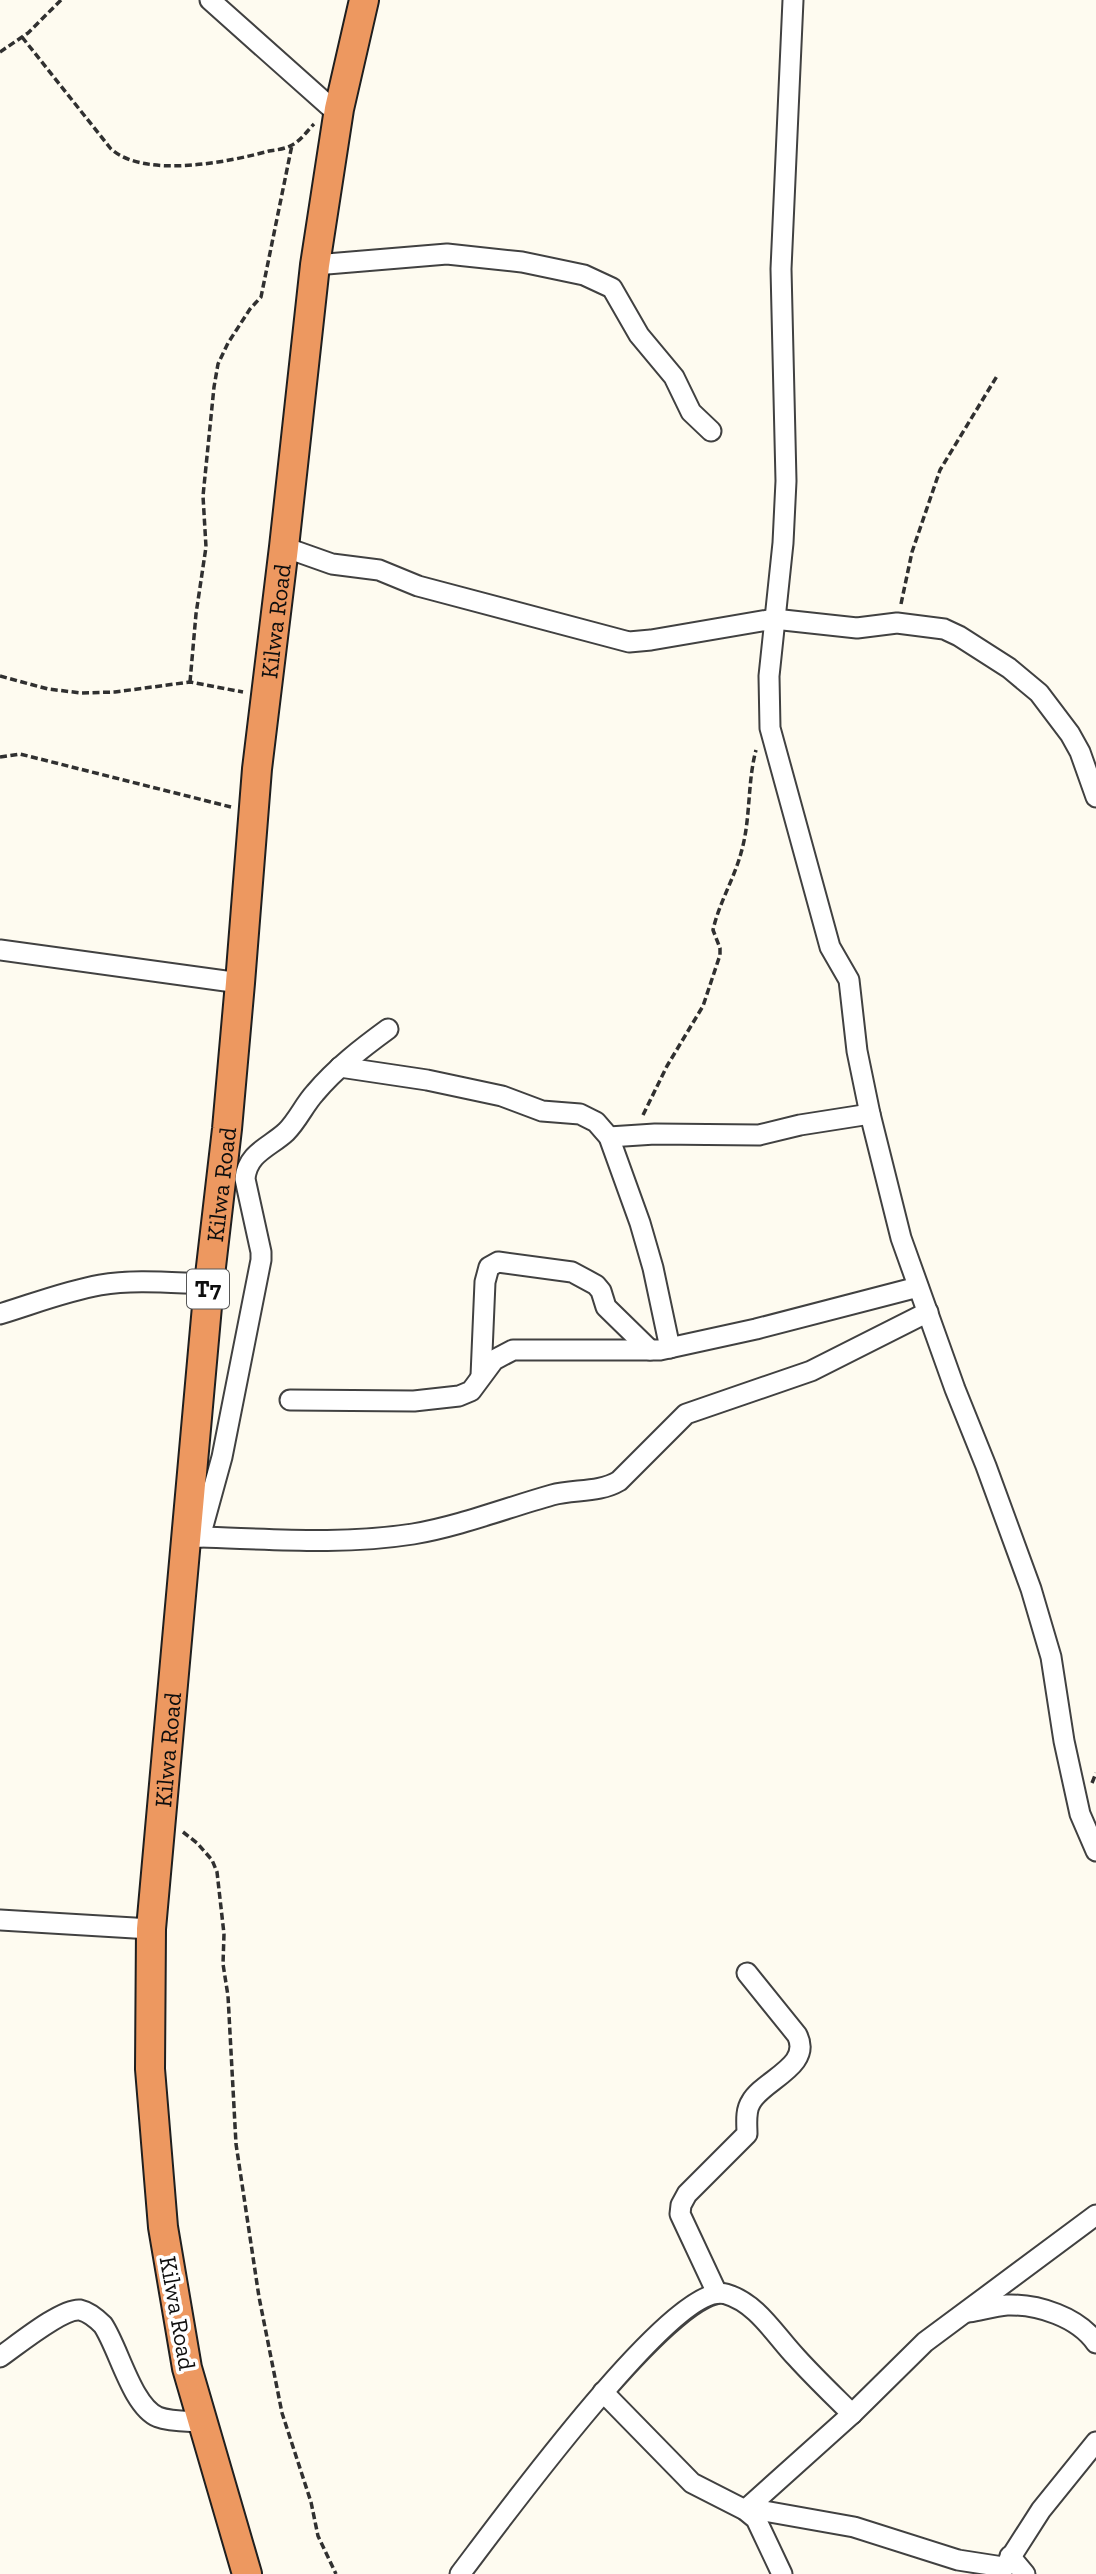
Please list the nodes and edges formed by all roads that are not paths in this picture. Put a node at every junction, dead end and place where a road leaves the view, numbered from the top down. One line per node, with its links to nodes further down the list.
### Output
1 (210, 0): 4 (street)
2 (364, 0): 4 (highway, Kilwa Road / T7)
3 (793, 0): 8 (street)
4 (334, 108): 5 (highway, Kilwa Road / T7)
5 (315, 265): 6 (street); 7 (highway, Kilwa Road / T7)
6 (711, 431)
7 (284, 547): 8 (street); 11 (highway, Kilwa Road / T7)
8 (774, 619): 9 (street); 14 (street)
9 (1096, 797)
10 (0, 950): 11 (street)
11 (240, 983): 16 (highway, Kilwa Road / T7)
12 (388, 1029): 13 (street)
13 (340, 1067): 15 (street); 24 (street)
14 (870, 1114): 15 (street); 17 (street)
15 (609, 1137): 20 (street)
16 (209, 1284): 19 (street); 24 (highway, Kilwa Road / T7)
17 (918, 1287): 18 (street); 20 (street)
18 (928, 1312): 24 (street); 25 (street)
19 (0, 1314)
20 (670, 1348): 21 (street)
21 (650, 1350): 22 (street); 22 (street)
22 (481, 1376): 23 (street)
23 (290, 1400)
24 (193, 1535): 27 (highway, Kilwa Road / T7)
25 (1096, 1851)
26 (0, 1920): 27 (street)
27 (151, 1929): 36 (highway, Kilwa Road / T7)
28 (747, 1973): 30 (street)
29 (1096, 2215): 31 (street)
30 (717, 2293): 34 (street); 35 (street)
31 (965, 2312): 32 (street); 35 (street)
32 (1096, 2343)
33 (0, 2357): 36 (street)
34 (603, 2392): 38 (street); 41 (street)
35 (852, 2414): 38 (street)
36 (202, 2421): 40 (highway, Kilwa Road / T7)
37 (1096, 2442): 39 (street)
38 (746, 2509): 39 (street); 42 (street)
39 (1005, 2566): 43 (street)
40 (247, 2574)
41 (460, 2574)
42 (782, 2574)
43 (1025, 2574)

